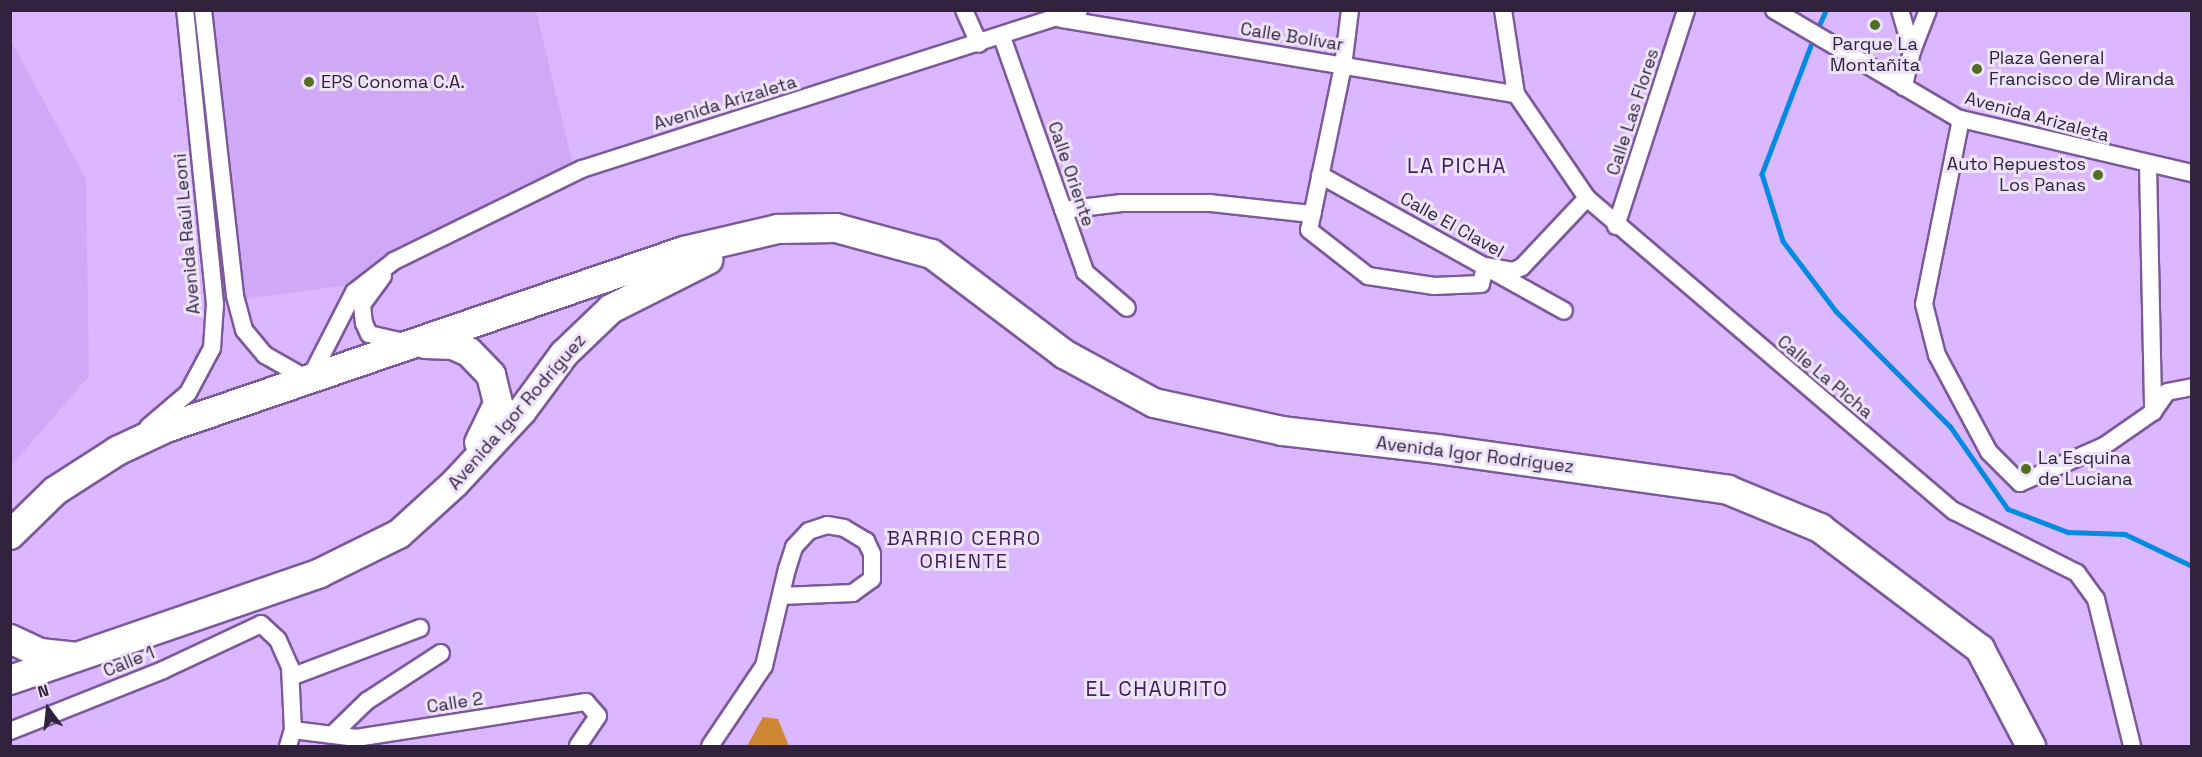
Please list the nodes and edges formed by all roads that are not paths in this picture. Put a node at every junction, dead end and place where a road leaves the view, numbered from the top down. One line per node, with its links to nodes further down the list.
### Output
1 (185, 10): 35 (street, Avenida Raúl Leoni)
2 (203, 10): 32 (street)
3 (964, 10): 13 (street)
4 (1079, 10): 11 (street, Avenida Arizaleta)
5 (1350, 10): 15 (street)
6 (1503, 10): 17 (street, Calle La Picha)
7 (1686, 10): 25 (street, Calle Las Flores)
8 (1774, 10): 16 (street, Avenida Arizaleta)
9 (1900, 10): 14 (street)
10 (1928, 10): 14 (street)
11 (1060, 19): 12 (street, Avenida Arizaleta); 15 (street, Calle Bolívar)
12 (1002, 37): 13 (street, Avenida Arizaleta); 23 (street, Calle Oriente)
13 (979, 44): 27 (street, Avenida Arizaleta)
14 (1912, 51): 16 (street)
15 (1343, 66): 17 (street, Calle Bolívar); 21 (street)
16 (1904, 87): 18 (street, Avenida Arizaleta)
17 (1516, 94): 22 (street, Calle La Picha)
18 (1961, 119): 19 (street, Avenida Arizaleta); 34 (street)
19 (2148, 165): 20 (street, Avenida Arizaleta); 34 (street)
20 (2192, 173)
21 (1320, 175): 24 (street); 28 (street, Calle El Clavel)
22 (1587, 198): 25 (street, Calle La Picha); 28 (street)
23 (1063, 210): 24 (street); 29 (street, Calle Oriente)
24 (1312, 214): 28 (street)
25 (1616, 226): 52 (street, Calle La Picha)
26 (862, 233): 31 (highway, Avenida Igor Rodríguez); 36 (highway, Avenida Igor Rodríguez); 51 (highway, Avenida Igor Rodríguez)
27 (394, 261): 31 (street); 32 (street, Avenida Arizaleta)
28 (1485, 266): 30 (street, Calle El Clavel)
29 (1127, 308)
30 (1564, 311)
31 (414, 344): 32 (highway, Avenida Igor Rodríguez); 36 (highway)
32 (309, 380): 35 (highway, Avenida Igor Rodríguez)
33 (2192, 387): 34 (street)
34 (2152, 412)
35 (117, 451): 37 (highway, Avenida Igor Rodríguez)
36 (440, 498): 42 (highway, Avenida Igor Rodríguez)
37 (10, 535)
38 (781, 596): 38 (street); 50 (street)
39 (420, 628): 43 (street)
40 (10, 639): 42 (highway)
41 (441, 653): 47 (street)
42 (74, 656): 44 (highway, Avenida Igor Rodríguez)
43 (291, 677): 45 (street); 46 (street, Calle 1)
44 (10, 680)
45 (293, 730): 47 (street, Calle 2); 48 (street)
46 (10, 731)
47 (332, 735): 49 (street, Calle 2)
48 (288, 747)
49 (578, 747)
50 (710, 747)
51 (2031, 747)
52 (2132, 747)

